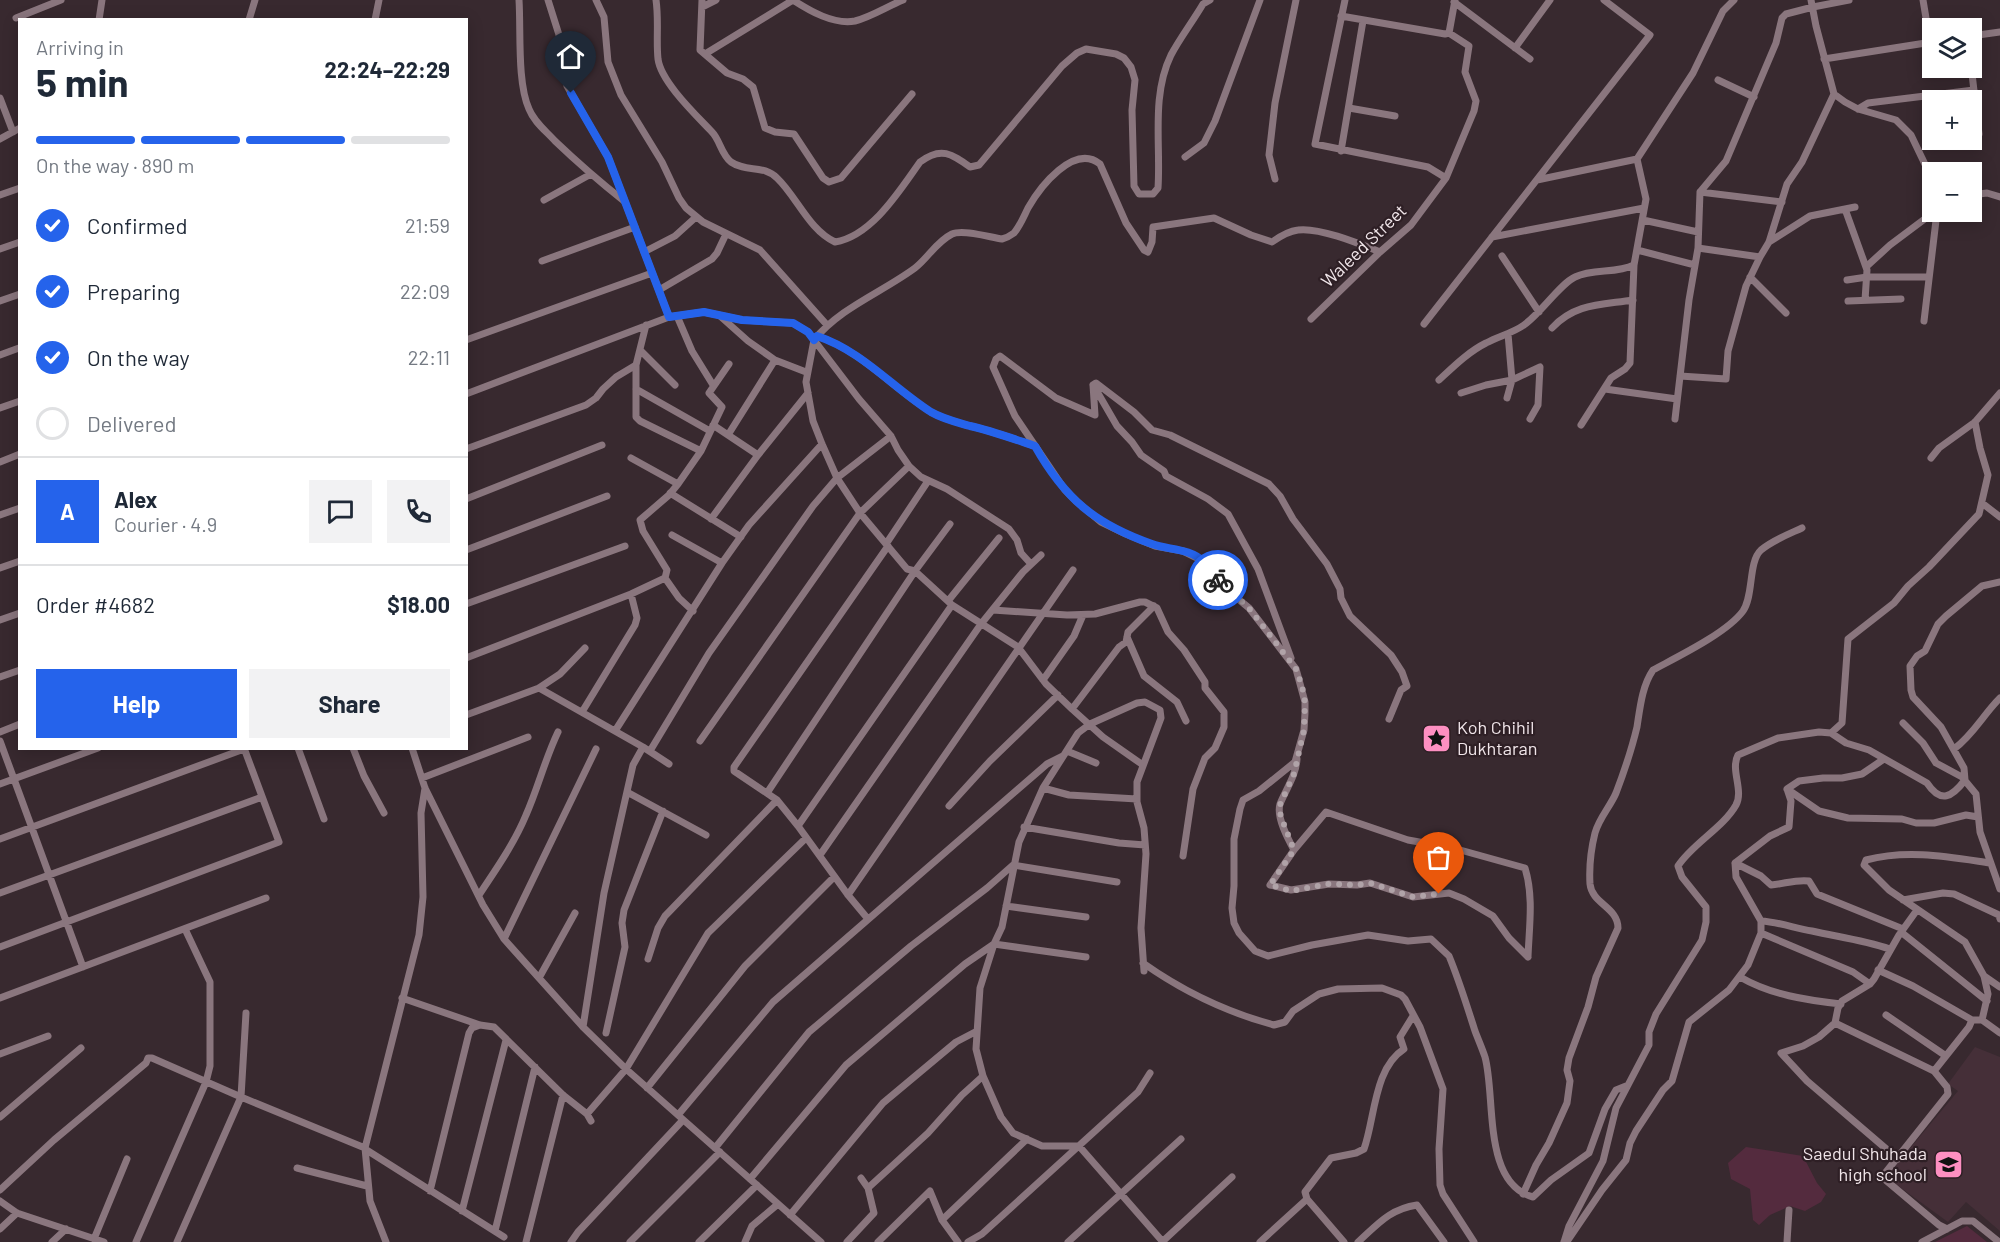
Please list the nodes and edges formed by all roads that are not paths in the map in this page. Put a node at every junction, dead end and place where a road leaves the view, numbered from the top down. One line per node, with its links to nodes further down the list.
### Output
1 (61, 0): 25 (street)
2 (102, 0): 26 (street)
3 (255, 0): 27 (street)
4 (379, 0): 28 (street)
5 (519, 0): 56 (street)
6 (548, 0): 66 (street)
7 (596, 0): 71 (street)
8 (656, 0): 12 (street)
9 (717, 0): 22 (street)
10 (793, 0): 11 (street); 36 (street)
11 (903, 0)
12 (1210, 0)
13 (1260, 0): 53 (street)
14 (1296, 0): 58 (street)
15 (1345, 0): 24 (street)
16 (1550, 0): 35 (street)
17 (1604, 0): 59 (street)
18 (1734, 0): 54 (street)
19 (1849, 0): 23 (street)
20 (1923, 0): 29 (street)
21 (1455, 1): 32 (street); 35 (street)
22 (702, 3): 36 (street)
23 (1812, 3): 38 (street); 45 (street)
24 (1341, 16): 30 (street); 52 (street)
25 (16, 18)
26 (99, 18)
27 (250, 18)
28 (375, 18)
29 (1926, 18)
30 (1363, 21): 32 (street); 47 (street)
31 (2000, 32): 33 (street)
32 (1449, 33): 57 (street, Waleed Street)
33 (1982, 34)
34 (1922, 43): 38 (street)
35 (1515, 48): 37 (street)
36 (705, 54): 42 (street)
37 (1530, 59)
38 (1824, 59): 43 (street)
39 (1973, 78): 41 (street)
40 (1718, 80): 45 (street)
41 (1974, 90)
42 (912, 94)
43 (1834, 94): 48 (street); 67 (street)
44 (1922, 96): 48 (street)
45 (1754, 97): 61 (street)
46 (0, 98): 50 (street)
47 (1348, 108): 49 (street); 52 (street)
48 (1858, 109): 55 (street)
49 (1395, 116)
50 (16, 130): 51 (street)
51 (0, 139)
52 (1341, 151): 57 (street)
53 (1185, 157)
54 (1637, 159): 59 (street); 69 (street)
55 (1924, 162)
56 (591, 174): 65 (street); 66 (street)
57 (1446, 178): 85 (street, Waleed Street)
58 (1275, 179)
59 (1537, 180): 78 (street)
60 (18, 189): 63 (street)
61 (1700, 192): 67 (street); 76 (street)
62 (1982, 194): 64 (street)
63 (0, 195)
64 (2000, 197)
65 (544, 200)
66 (625, 201): 75 (street)
67 (1782, 202): 79 (street)
68 (1856, 207): 70 (street)
69 (1644, 208): 72 (street); 78 (street)
70 (1845, 209): 79 (street); 91 (street)
71 (696, 217): 77 (street); 84 (street)
72 (1643, 220): 76 (street); 83 (street)
73 (1922, 222): 91 (street)
74 (1935, 222): 95 (street)
75 (635, 227): 84 (street); 88 (street)
76 (1698, 232): 81 (street)
77 (726, 234): 97 (street); 112 (street)
78 (1492, 237): 110 (street)
79 (1769, 242): 87 (street)
80 (18, 243): 82 (street)
81 (1698, 248): 87 (street); 90 (street)
82 (0, 249)
83 (1637, 250): 89 (street); 90 (street)
84 (644, 252): 92 (street)
85 (1380, 252): 108 (street, Waleed Street); 112 (street)
86 (1502, 256): 104 (street)
87 (1760, 256): 93 (street)
88 (542, 261)
89 (1634, 265): 100 (street); 104 (street)
90 (1695, 265): 124 (street)
91 (1866, 267): 94 (street)
92 (652, 273): 97 (street); 116 (street)
93 (1750, 276): 105 (street); 124 (street)
94 (1867, 277): 95 (street); 96 (street); 101 (street)
95 (1929, 277): 109 (street)
96 (1847, 280)
97 (659, 290): 106 (street)
98 (18, 295): 102 (street)
99 (1901, 299): 101 (street)
100 (1634, 300): 113 (street); 130 (street)
101 (1866, 300): 103 (street)
102 (0, 301)
103 (1848, 301)
104 (1539, 312): 114 (street)
105 (1786, 313)
106 (673, 316): 107 (street); 111 (street); 128 (street)
107 (720, 316): 115 (street); 120 (street)
108 (1311, 319)
109 (1924, 321)
110 (1424, 324)
111 (646, 325): 118 (street); 132 (street)
112 (827, 325): 115 (street)
113 (1552, 328)
114 (1509, 333): 125 (street); 126 (street)
115 (815, 338): 123 (street); 146 (street); 149 (street)
116 (468, 339)
117 (18, 348): 119 (street)
118 (641, 351): 122 (street); 127 (street)
119 (0, 355)
120 (775, 360): 123 (street); 145 (street)
121 (729, 364): 128 (street)
122 (636, 365): 131 (street); 150 (street)
123 (806, 372): 133 (street)
124 (1680, 376): 137 (street)
125 (1438, 380)
126 (1512, 380): 134 (street); 136 (street); 140 (street)
127 (675, 385)
128 (713, 385): 144 (street)
129 (1093, 385): 149 (street); 202 (street); 212 (street)
130 (1605, 388): 137 (street); 143 (street)
131 (636, 389): 144 (street); 151 (street)
132 (468, 393)
133 (808, 393): 147 (street); 153 (street)
134 (1461, 393)
135 (2000, 393): 142 (street)
136 (1507, 398)
137 (1677, 399): 141 (street)
138 (18, 402): 139 (street)
139 (0, 408)
140 (1530, 419)
141 (1675, 419)
142 (1975, 422): 155 (street); 164 (street)
143 (1581, 424)
144 (712, 428): 145 (street); 151 (street)
145 (728, 435): 153 (street)
146 (891, 436): 157 (street); 158 (street)
147 (822, 444): 158 (street); 173 (street)
148 (602, 445): 163 (street)
149 (1035, 446): 202 (street)
150 (468, 448)
151 (701, 451): 160 (street)
152 (18, 455): 156 (street)
153 (758, 455): 169 (street)
154 (631, 458): 160 (street)
155 (1931, 458)
156 (0, 462)
157 (909, 466): 159 (street); 166 (street)
158 (837, 478): 166 (street); 225 (street)
159 (928, 481): 175 (street); 181 (street)
160 (678, 484): 161 (street)
161 (670, 493): 169 (street); 185 (street)
162 (607, 496): 177 (street)
163 (468, 498)
164 (1982, 504): 168 (street); 220 (street)
165 (18, 508): 167 (street)
166 (860, 513): 175 (street); 223 (street)
167 (0, 515)
168 (2000, 517)
169 (711, 519): 173 (street)
170 (950, 524): 184 (street)
171 (1802, 528): 353 (street)
172 (672, 535): 180 (street)
173 (741, 537): 180 (street)
174 (999, 538): 189 (street)
175 (887, 545): 184 (street); 247 (street)
176 (625, 546): 188 (street)
177 (468, 549)
178 (1041, 555): 181 (street)
179 (18, 562): 182 (street)
180 (722, 563): 191 (street)
181 (1031, 564): 192 (street)
182 (0, 568)
183 (1073, 570): 193 (street)
184 (915, 572): 189 (street); 247 (street)
185 (665, 578): 187 (street); 191 (street)
186 (2000, 582): 226 (street)
187 (631, 594): 201 (street); 210 (street)
188 (468, 603)
189 (950, 603): 197 (street); 256 (street)
190 (1154, 606): 195 (street); 198 (street); 265 (street)
191 (693, 610): 217 (street)
192 (993, 610): 193 (street); 197 (street)
193 (1043, 613): 195 (street); 199 (street)
194 (18, 614): 196 (street)
195 (1083, 615): 205 (street)
196 (0, 620)
197 (981, 624): 199 (street); 264 (street)
198 (1127, 637): 209 (street); 213 (street)
199 (1018, 647): 205 (street); 275 (street)
200 (585, 648): 206 (street)
201 (468, 657)
202 (1296, 669): 234 (street)
203 (18, 671): 204 (street)
204 (0, 678)
205 (1043, 680): 207 (street)
206 (539, 688): 210 (street); 211 (street)
207 (1058, 695): 209 (street); 251 (street)
208 (2000, 698): 226 (street)
209 (1072, 709): 215 (street)
210 (582, 712): 217 (street)
211 (468, 714)
212 (1389, 718)
213 (1186, 721)
214 (1903, 723): 241 (street)
215 (1090, 724): 233 (street); 238 (street); 238 (street)
216 (18, 725): 218 (street)
217 (615, 731): 225 (street)
218 (0, 732)
219 (558, 732): 274 (street)
220 (1831, 733): 235 (street); 330 (street)
221 (528, 737): 239 (street)
222 (0, 741): 240 (street)
223 (700, 741)
224 (596, 749): 289 (street)
225 (647, 749): 237 (street); 246 (street)
226 (1954, 749): 241 (street)
227 (93, 750): 240 (street)
228 (241, 750): 257 (street)
229 (244, 750): 248 (street)
230 (299, 750): 255 (street)
231 (354, 750): 253 (street)
232 (413, 750): 239 (street)
233 (1065, 753): 236 (street); 244 (street); 283 (street)
234 (1298, 754): 263 (street); 353 (street)
235 (1884, 759): 241 (street); 245 (street)
236 (1096, 763)
237 (669, 764)
238 (1143, 765): 249 (street)
239 (422, 778): 243 (street)
240 (14, 779): 242 (street); 257 (street)
241 (1965, 780): 254 (street)
242 (0, 784)
243 (425, 788): 274 (street); 305 (street)
244 (1043, 788): 249 (street); 258 (street)
245 (1787, 789): 254 (street); 266 (street)
246 (627, 792): 252 (street); 315 (street)
247 (767, 793): 250 (street)
248 (262, 796): 269 (street); 285 (street)
249 (1137, 799): 262 (street)
250 (777, 800): 256 (street); 294 (street)
251 (949, 806)
252 (663, 811): 259 (street); 317 (street)
253 (384, 813)
254 (1978, 817): 267 (street)
255 (324, 819)
256 (798, 825): 260 (street)
257 (32, 827): 261 (street); 269 (street)
258 (1024, 827): 262 (street); 268 (street)
259 (706, 835)
260 (806, 838): 264 (street); 325 (street)
261 (0, 839)
262 (1145, 845): 295 (street)
263 (1294, 850): 263 (street)
264 (820, 855): 270 (street)
265 (1183, 856)
266 (1735, 863): 284 (street); 287 (street)
267 (1990, 863): 272 (street); 277 (street)
268 (1013, 865): 271 (street); 278 (street); 340 (street)
269 (49, 875): 273 (street); 285 (street)
270 (834, 877): 275 (street); 331 (street)
271 (1118, 882)
272 (2000, 889)
273 (0, 893)
274 (479, 895): 289 (street)
275 (848, 895): 283 (street)
276 (266, 898): 286 (street)
277 (1903, 900): 279 (street); 282 (street)
278 (1006, 906): 281 (street); 290 (street)
279 (1917, 910): 287 (street); 300 (street)
280 (575, 913): 301 (street)
281 (1086, 917)
282 (2000, 918)
283 (868, 919): 334 (street)
284 (1761, 921): 288 (street); 292 (street)
285 (66, 922): 291 (street); 296 (street)
286 (185, 928): 296 (street); 329 (street)
287 (1902, 930): 292 (street); 306 (street)
288 (1761, 933): 299 (street); 302 (street)
289 (504, 939): 301 (street)
290 (994, 944): 293 (street); 316 (street); 346 (street)
291 (0, 946)
292 (1890, 949): 297 (street)
293 (1086, 957)
294 (648, 959)
295 (1143, 963): 298 (street); 310 (street)
296 (83, 967): 304 (street)
297 (1878, 970): 302 (street); 311 (street)
298 (1144, 971)
299 (1740, 976): 307 (street); 390 (street)
300 (1984, 976): 303 (street); 306 (street)
301 (539, 978): 315 (street)
302 (1870, 984): 307 (street)
303 (2000, 987)
304 (0, 998)
305 (402, 998): 314 (street); 339 (street)
306 (1987, 1001): 312 (street)
307 (1841, 1004): 313 (street)
308 (246, 1013): 333 (street)
309 (1886, 1015): 323 (street)
310 (1413, 1016): 354 (street); 389 (street)
311 (1972, 1020): 312 (street); 323 (street)
312 (1982, 1020): 318 (street)
313 (1835, 1023): 326 (street); 342 (street)
314 (480, 1025): 320 (street); 351 (street)
315 (583, 1027): 325 (street)
316 (977, 1031): 328 (street); 360 (street)
317 (606, 1033)
318 (2000, 1033)
319 (48, 1036): 322 (street)
320 (506, 1040): 324 (street); 358 (street)
321 (81, 1048): 335 (street)
322 (0, 1053)
323 (1946, 1056): 326 (street)
324 (535, 1067): 332 (street); 365 (street)
325 (626, 1069): 331 (street); 332 (street)
326 (1934, 1071): 342 (street)
327 (1150, 1073): 338 (street)
328 (983, 1076): 336 (street); 349 (street)
329 (206, 1082): 333 (street); 350 (street); 370 (street)
330 (1626, 1086): 353 (street); 390 (street)
331 (647, 1088): 334 (street)
332 (563, 1095): 373 (street)
333 (241, 1097): 339 (street); 371 (street)
334 (681, 1117): 340 (street); 374 (street)
335 (0, 1118)
336 (1027, 1139): 338 (street); 361 (street)
337 (1181, 1139): 352 (street)
338 (1079, 1146): 352 (street); 382 (street)
339 (365, 1148): 348 (street); 351 (street)
340 (718, 1150): 346 (street); 375 (street)
341 (127, 1159): 367 (street)
342 (1898, 1159): 364 (street)
343 (297, 1168): 348 (street)
344 (1232, 1177): 384 (street)
345 (861, 1178): 349 (street)
346 (750, 1179): 347 (street)
347 (757, 1185): 356 (street); 376 (street)
348 (367, 1186): 372 (street)
349 (868, 1188): 379 (street)
350 (0, 1190)
351 (430, 1191): 358 (street)
352 (1119, 1194): 383 (street); 384 (street)
353 (1523, 1194)
354 (1307, 1199): 385 (street); 386 (street)
355 (0, 1201): 359 (street)
356 (778, 1204): 360 (street); 377 (street)
357 (1789, 1210): 391 (street)
358 (462, 1211): 365 (street)
359 (17, 1213): 362 (street); 363 (street)
360 (790, 1215): 378 (street)
361 (942, 1220): 380 (street); 381 (street)
362 (0, 1229)
363 (66, 1229): 367 (street); 368 (street)
364 (1947, 1229): 392 (street); 393 (street)
365 (495, 1231): 366 (street)
366 (504, 1237)
367 (94, 1239): 369 (street)
368 (52, 1242)
369 (104, 1242)
370 (136, 1242)
371 (177, 1242)
372 (386, 1242)
373 (526, 1242)
374 (571, 1242)
375 (630, 1242)
376 (699, 1242)
377 (745, 1242)
378 (821, 1242)
379 (847, 1242)
380 (878, 1242)
381 (958, 1242)
382 (968, 1242)
383 (1068, 1242)
384 (1162, 1242)
385 (1260, 1242)
386 (1344, 1242)
387 (1358, 1242): 388 (street)
388 (1444, 1242)
389 (1474, 1242)
390 (1564, 1242)
391 (1787, 1242)
392 (1923, 1242)
393 (1999, 1242)

